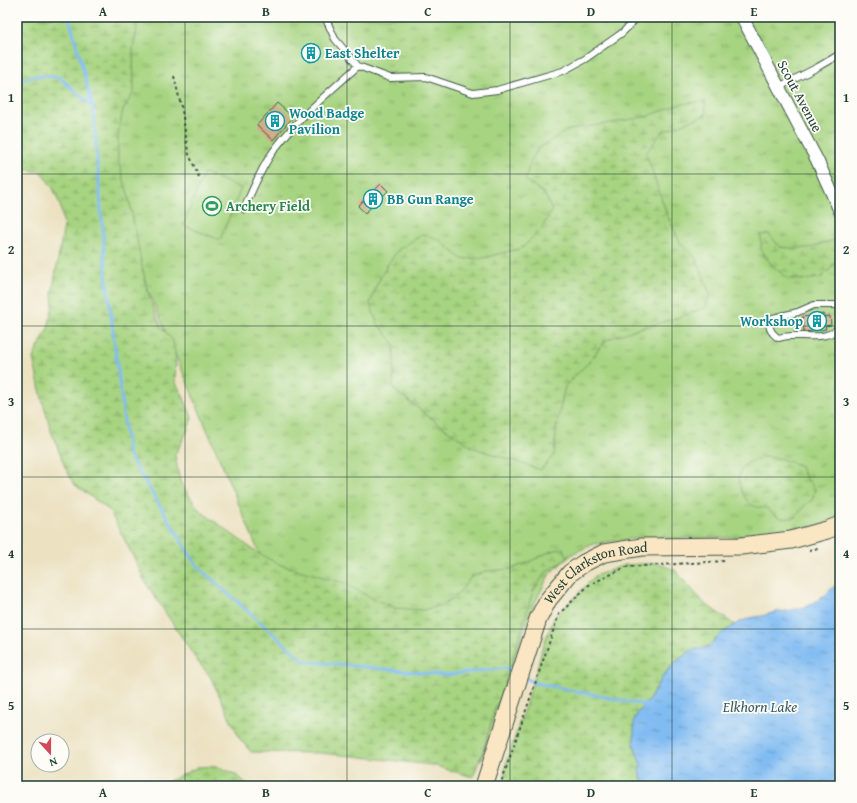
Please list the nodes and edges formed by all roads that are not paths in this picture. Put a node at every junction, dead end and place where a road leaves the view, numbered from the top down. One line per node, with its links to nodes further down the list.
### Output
1 (325, 17): 5 (lane)
2 (638, 17): 5 (lane)
3 (742, 17): 6 (street, Scout Avenue)
4 (840, 54): 6 (lane)
5 (358, 66): 7 (lane)
6 (779, 87): 8 (street, Scout Avenue)
7 (244, 209)
8 (840, 211)
9 (840, 306): 10 (lane)
10 (840, 325)
11 (840, 525): 12 (main road, West Clarkston Road)
12 (484, 786)

